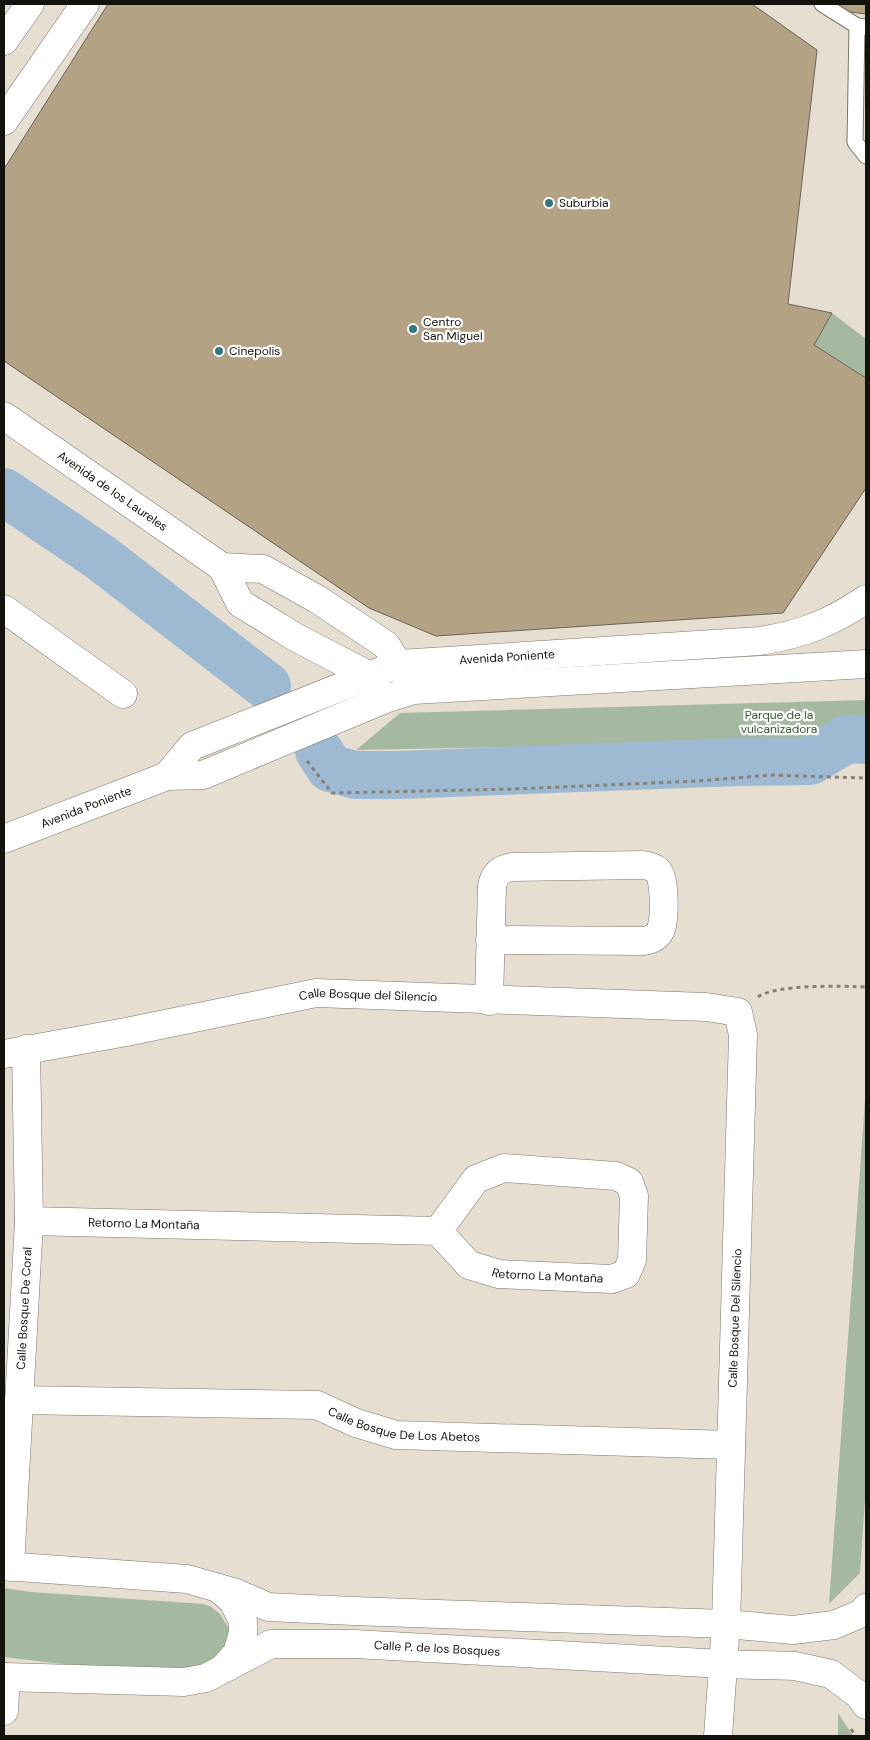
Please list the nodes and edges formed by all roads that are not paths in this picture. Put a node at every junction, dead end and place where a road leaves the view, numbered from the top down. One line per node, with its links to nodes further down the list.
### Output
1 (30, 4): 5 (street)
2 (822, 4): 4 (lane)
3 (81, 5): 6 (street)
4 (862, 26): 7 (lane)
5 (4, 41)
6 (4, 121)
7 (866, 156)
8 (4, 416): 9 (street, Avenida de los Laureles)
9 (222, 567): 12 (street); 14 (street, Avenida de los Laureles)
10 (866, 599): 12 (street, Avenida Poniente)
11 (4, 609): 16 (street)
12 (400, 664): 14 (street, Avenida Poniente); 15 (street)
13 (866, 664): 15 (street, Avenida Poniente)
14 (368, 675): 17 (street, Avenida de los Laureles); 18 (street, Avenida Poniente)
15 (414, 690): 17 (street, Avenida Poniente)
16 (124, 694)
17 (384, 699): 18 (street, Avenida Poniente)
18 (167, 776): 19 (street, Avenida Poniente)
19 (4, 839)
20 (490, 940): 20 (street); 21 (street)
21 (489, 1001): 22 (street, Calle Bosque del Silencio); 23 (street, Calle Bosque del Silencio)
22 (738, 1012): 27 (street, Calle Bosque Del Silencio)
23 (15, 1051): 24 (street, Calle Bosque De Coral)
24 (29, 1221): 25 (street, Retorno La Montaña); 26 (street, Calle Bosque De Coral)
25 (438, 1231): 25 (street, Retorno La Montaña)
26 (19, 1400): 27 (street, Calle Bosque De Los Abetos); 28 (street, Calle Bosque De Coral)
27 (731, 1445): 31 (street, Calle Bosque Del Silencio)
28 (7, 1567): 29 (street)
29 (217, 1587): 31 (street); 33 (street)
30 (866, 1608): 31 (street)
31 (726, 1624): 32 (street, Calle Bosque Del Silencio)
32 (723, 1664): 33 (street, Calle P. de los Bosques); 35 (street, Calle P. de los Bosques); 37 (street, Calle Bosque Del Silencio)
33 (222, 1670): 34 (street, Calle P. de los Bosques)
34 (5, 1677): 36 (street)
35 (866, 1705)
36 (4, 1711)
37 (718, 1736)

